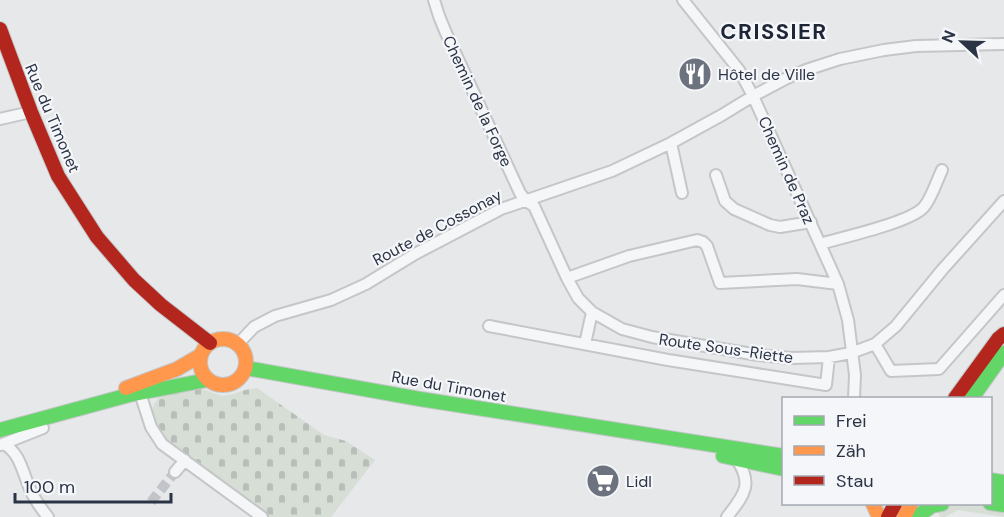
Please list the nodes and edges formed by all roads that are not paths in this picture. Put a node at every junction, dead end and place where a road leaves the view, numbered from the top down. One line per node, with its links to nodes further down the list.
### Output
1 (434, 0): 12 (street, Chemin de la Forge)
2 (683, 0): 5 (street, Chemin de Praz)
3 (0, 29): 6 (main road, Rue du Timonet)
4 (1004, 44): 5 (street, Route de Cossonay)
5 (753, 96): 8 (street, Route de Cossonay); 14 (street, Chemin de Praz)
6 (31, 112): 7 (street); 26 (main road, Rue du Timonet)
7 (0, 119)
8 (671, 143): 11 (street); 12 (street, Route de Cossonay)
9 (942, 170): 15 (street, Chemin de Praz)
10 (716, 175): 14 (street)
11 (682, 193)
12 (526, 201): 16 (street, Route Sous-Riette); 23 (street, Route de Cossonay)
13 (1002, 207): 25 (street, Route Sous-Riette)
14 (811, 222): 15 (street, Chemin de Praz)
15 (820, 244): 17 (street, Chemin de Praz)
16 (567, 278): 17 (street); 19 (street, Route Sous-Riette)
17 (837, 284): 27 (street, Chemin de Praz)
18 (1004, 295): 25 (street)
19 (592, 312): 22 (street, Route Sous-Riette); 24 (street)
20 (489, 326): 24 (street)
21 (1004, 334): 37 (main road)
22 (672, 341): 29 (street, Route Sous-Riette); 31 (street)
23 (238, 344): 26 (main road); 32 (main road)
24 (585, 344): 31 (street)
25 (875, 344): 27 (street, Route Sous-Riette)
26 (205, 349): 34 (main road); 39 (main road)
27 (851, 353): 30 (street, Route Sous-Riette); 36 (street, Chemin de Praz)
28 (1004, 353): 38 (main road)
29 (758, 355): 30 (street, Route Sous-Riette); 33 (street)
30 (830, 357): 33 (street)
31 (668, 360): 33 (street)
32 (246, 368): 34 (main road); 41 (main road, Rue du Timonet)
33 (755, 374)
34 (207, 380): 35 (main road)
35 (140, 393): 39 (main road); 44 (street)
36 (854, 397)
37 (956, 397)
38 (973, 397)
39 (46, 422): 40 (main road); 42 (street)
40 (0, 429)
41 (646, 436): 43 (main road, Rue du Timonet); 45 (main road, Rue du Timonet)
42 (2, 444): 49 (street)
43 (782, 456)
44 (185, 460): 47 (street); 50 (street)
45 (737, 460): 46 (main road, Rue du Timonet); 51 (street)
46 (782, 469)
47 (175, 472)
48 (937, 505): 52 (main road)
49 (48, 517)
50 (262, 517)
51 (727, 517)
52 (916, 517)

